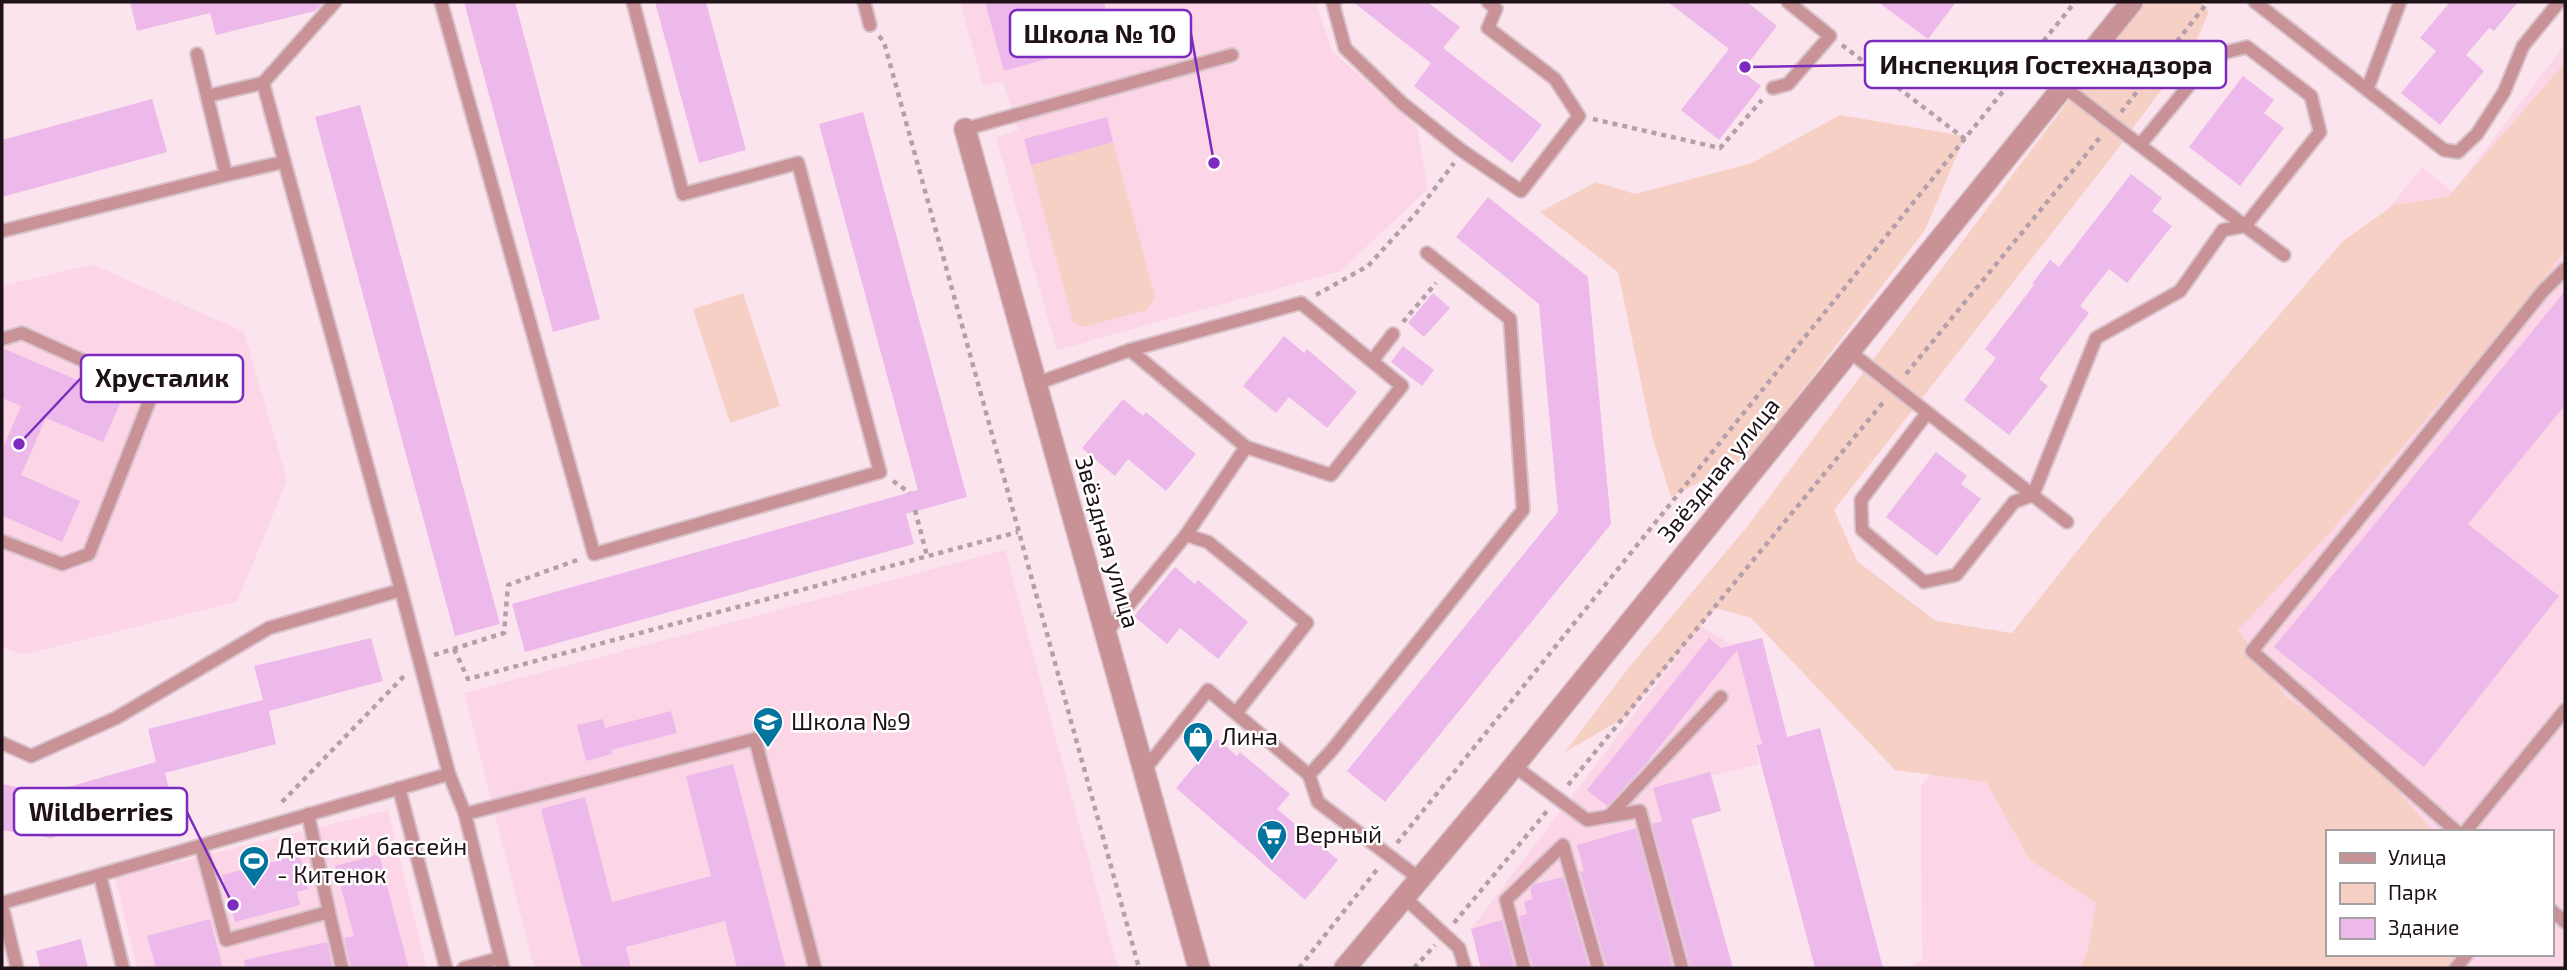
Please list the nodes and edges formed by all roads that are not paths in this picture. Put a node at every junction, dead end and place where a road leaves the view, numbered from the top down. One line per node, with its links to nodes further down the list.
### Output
1 (335, 2): 15 (lane)
2 (441, 2): 3 (lane)
3 (633, 2)
4 (864, 2): 12 (lane)
5 (1335, 2): 6 (lane)
6 (1488, 2)
7 (1788, 2): 17 (lane)
8 (2132, 2): 16 (street, Звёздная улица)
9 (2255, 2): 18 (lane)
10 (2400, 2): 18 (lane)
11 (2559, 2): 18 (lane)
12 (870, 24)
13 (197, 54): 19 (lane)
14 (1232, 55): 20 (lane)
15 (263, 83): 19 (lane); 22 (lane)
16 (2063, 86): 21 (lane); 32 (street, Звёздная улица)
17 (1773, 88)
18 (2367, 90)
19 (207, 96): 23 (lane)
20 (965, 130): 34 (street, Звёздная улица)
21 (2140, 145): 24 (lane); 24 (lane)
22 (284, 162): 23 (lane); 41 (lane)
23 (226, 175): 25 (lane)
24 (2245, 226): 27 (lane); 37 (lane)
25 (2, 231)
26 (1427, 253): 50 (lane)
27 (2284, 255)
28 (2565, 269): 55 (lane)
29 (1393, 334): 33 (lane)
30 (2, 339): 40 (lane)
31 (1130, 350): 33 (lane); 34 (lane); 36 (lane)
32 (1849, 351): 35 (lane); 47 (street, Звёздная улица)
33 (1372, 361): 36 (lane)
34 (1035, 384): 42 (street, Звёздная улица)
35 (1927, 413): 37 (lane); 37 (lane)
36 (1246, 447): 39 (lane)
37 (2033, 495): 38 (lane)
38 (2067, 523)
39 (1186, 535): 42 (lane); 45 (lane)
40 (2, 541)
41 (401, 590): 46 (lane); 49 (lane)
42 (1105, 634): 48 (street, Звёздная улица)
43 (1721, 697): 54 (lane)
44 (2565, 710): 56 (lane)
45 (1236, 713): 48 (lane); 50 (lane)
46 (2, 743)
47 (1514, 766): 54 (lane); 59 (street, Звёздная улица)
48 (1145, 769): 70 (street, Звёздная улица)
49 (449, 774): 51 (lane); 53 (lane)
50 (1309, 775): 59 (lane)
51 (399, 788): 52 (lane); 67 (lane)
52 (308, 814): 57 (lane); 62 (lane)
53 (466, 814): 63 (lane); 69 (lane)
54 (1611, 815): 75 (lane)
55 (2455, 830)
56 (2467, 830)
57 (201, 846): 58 (lane); 62 (lane)
58 (100, 875): 61 (lane); 65 (lane)
59 (1420, 879): 60 (street, Звёздная улица)
60 (1405, 897): 71 (street, Звёздная улица); 72 (lane)
61 (2, 905): 64 (lane)
62 (329, 912): 66 (lane)
63 (501, 963): 68 (lane)
64 (17, 968)
65 (122, 968)
66 (342, 968)
67 (446, 968)
68 (464, 968)
69 (815, 968)
70 (1199, 968)
71 (1345, 968)
72 (1465, 968)
73 (1524, 968): 74 (lane)
74 (1598, 968)
75 (1682, 968)

